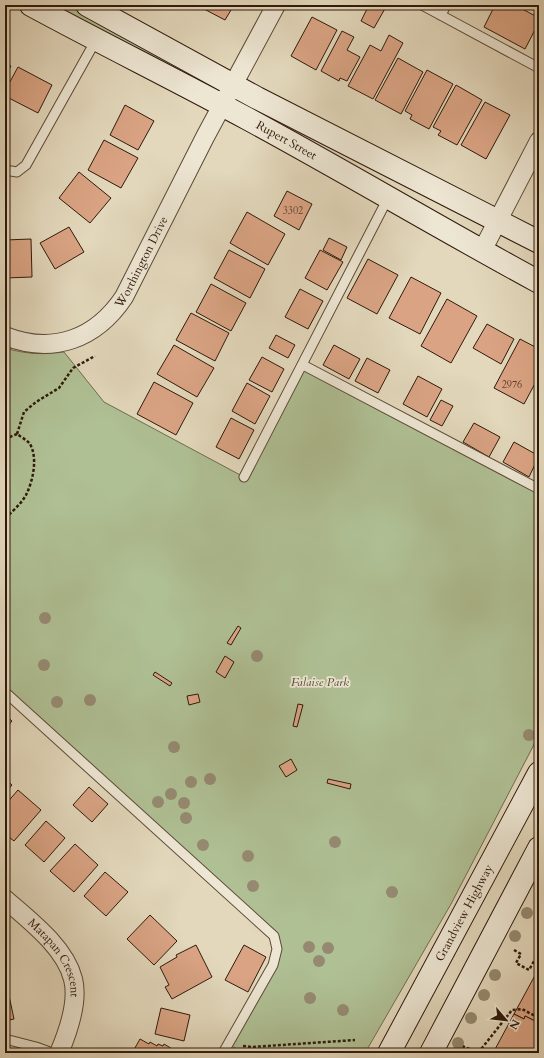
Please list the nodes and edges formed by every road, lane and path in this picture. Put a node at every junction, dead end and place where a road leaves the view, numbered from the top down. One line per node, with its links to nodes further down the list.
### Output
1 (31, 5): 7 (street, Rupert Street)
2 (87, 5): 9 (street, Rupert Street)
3 (276, 5): 9 (street, Worthington Drive)
4 (422, 5): 6 (lane)
5 (446, 5): 6 (lane)
6 (441, 15): 8 (lane)
7 (96, 40): 10 (street, Rupert Street); 12 (lane)
8 (539, 68)
9 (234, 86): 10 (street, Worthington Drive); 14 (street, Rupert Street)
10 (223, 106): 13 (street, Rupert Street); 18 (street, Worthington Drive)
11 (539, 141): 14 (street)
12 (5, 170)
13 (389, 197): 16 (street, Rupert Street); 20 (lane)
14 (498, 221): 15 (street, Rupert Street); 16 (street)
15 (539, 242)
16 (482, 251): 17 (street, Rupert Street)
17 (539, 282)
18 (5, 336)
19 (95, 356): 21 (path)
20 (302, 365): 23 (lane); 24 (lane)
21 (18, 434): 22 (path); 25 (path)
22 (5, 439)
23 (244, 477)
24 (539, 489)
25 (5, 518)
26 (5, 692): 35 (lane)
27 (539, 773): 40 (street, Grandview Highway)
28 (539, 848): 41 (street)
29 (5, 898): 38 (street, Matapan Crescent)
30 (514, 950): 31 (path)
31 (539, 954)
32 (539, 1018): 36 (path)
33 (5, 1039): 37 (lane)
34 (355, 1040): 35 (path)
35 (228, 1044): 39 (lane)
36 (462, 1046)
37 (52, 1053)
38 (60, 1053)
39 (223, 1053)
40 (389, 1053)
41 (431, 1053)

